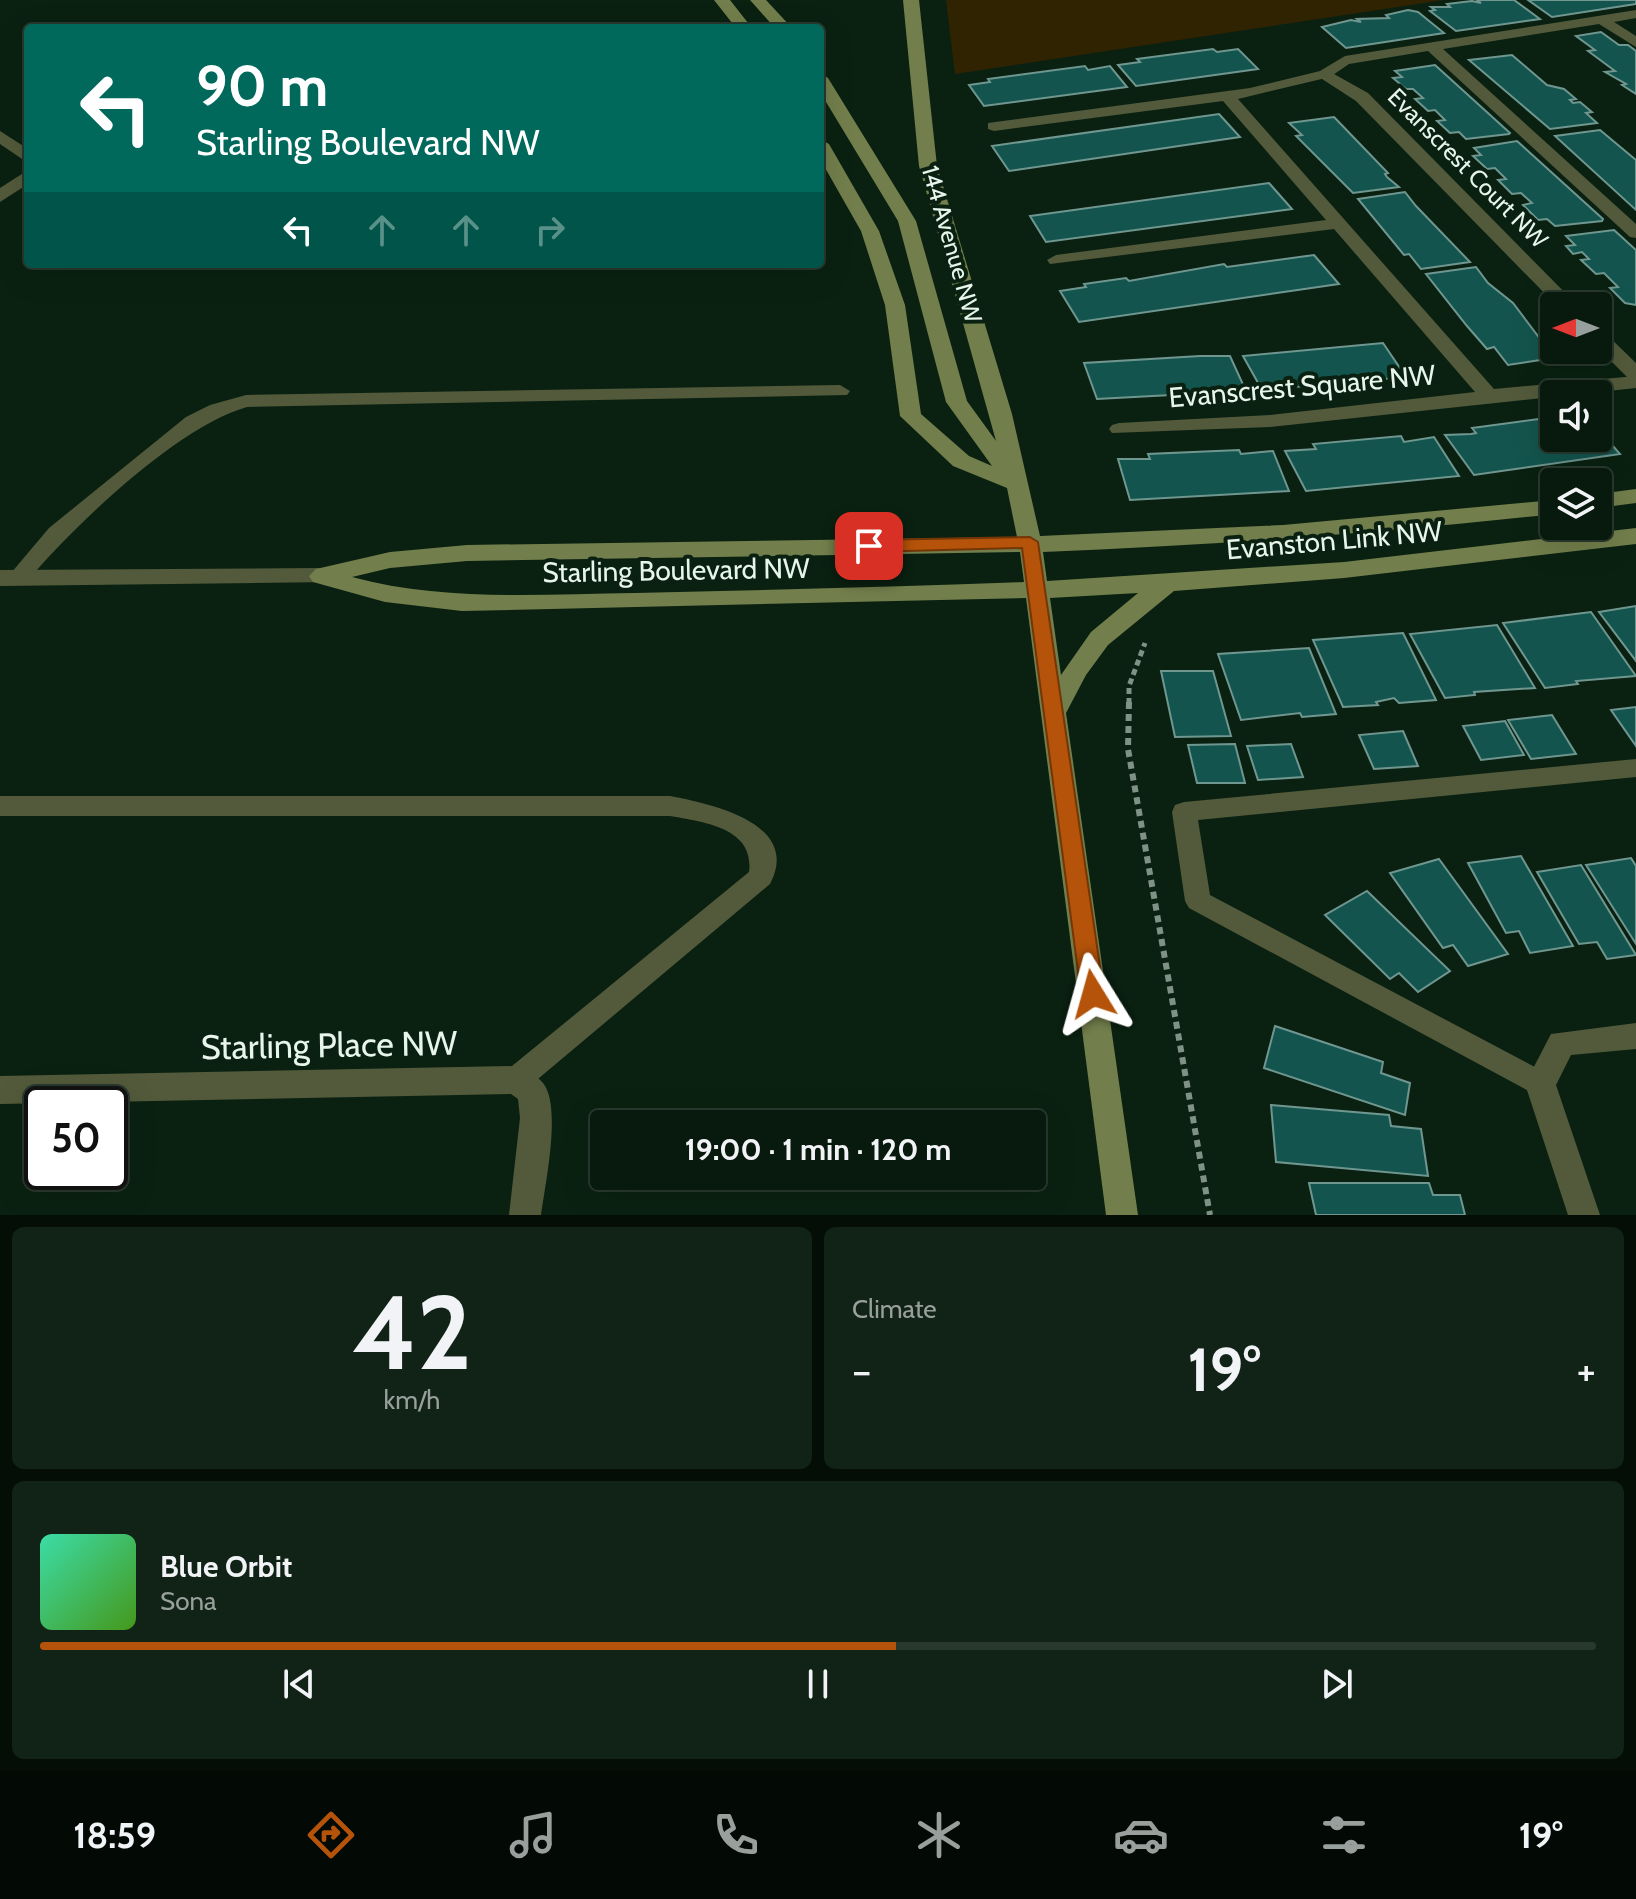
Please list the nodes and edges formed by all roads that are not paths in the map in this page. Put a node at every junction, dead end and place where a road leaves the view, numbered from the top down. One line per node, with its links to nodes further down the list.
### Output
1 (722, 0): 6 (main road)
2 (758, 0): 7 (main road)
3 (911, 0): 29 (main road, 144 Avenue NW)
4 (1636, 14): 5 (lane)
5 (1601, 19): 8 (lane); 9 (lane)
6 (741, 24)
7 (780, 24)
8 (1636, 43)
9 (1432, 47): 10 (lane); 20 (lane)
10 (1325, 74): 12 (lane); 22 (street, Evanscrest Court NW)
11 (824, 84): 29 (main road, 144 Avenue NW)
12 (1227, 96): 13 (lane); 19 (lane, Evanscrest Square NW)
13 (994, 126)
14 (0, 136): 16 (street)
15 (824, 151): 29 (main road)
16 (24, 155)
17 (24, 178): 18 (street)
18 (0, 197)
19 (1338, 223): 21 (lane); 27 (lane, Evanscrest Square NW)
20 (1636, 233)
21 (1056, 260)
22 (1554, 292)
23 (1612, 351): 24 (street)
24 (1636, 375)
25 (1636, 382): 27 (lane, Evanscrest Square NW)
26 (840, 391): 36 (lane)
27 (1490, 397): 28 (lane, Evanscrest Square NW)
28 (1119, 429)
29 (1016, 484): 34 (main road, 144 Avenue NW)
30 (1636, 496): 31 (main road)
31 (1612, 499)
32 (1540, 509): 34 (main road, Evanston Link NW)
33 (1636, 536): 37 (main road, Evanston Link NW)
34 (1030, 542): 35 (main road, Starling Boulevard NW); 38 (main road, 144 Avenue NW)
35 (321, 576): 36 (street, Starling Boulevard NW); 38 (main road, Starling Boulevard NW)
36 (6, 584)
37 (1168, 584): 38 (main road, Evanston Link NW); 39 (main road)
38 (1036, 590): 39 (main road, 144 Avenue NW)
39 (1055, 710): 47 (main road, 144 Avenue NW)
40 (1636, 768): 44 (lane)
41 (0, 806): 43 (lane)
42 (1636, 1036): 44 (street)
43 (516, 1080): 45 (street, Starling Place NW); 46 (street)
44 (1540, 1084): 48 (street)
45 (0, 1090)
46 (525, 1215)
47 (1122, 1215)
48 (1584, 1215)

